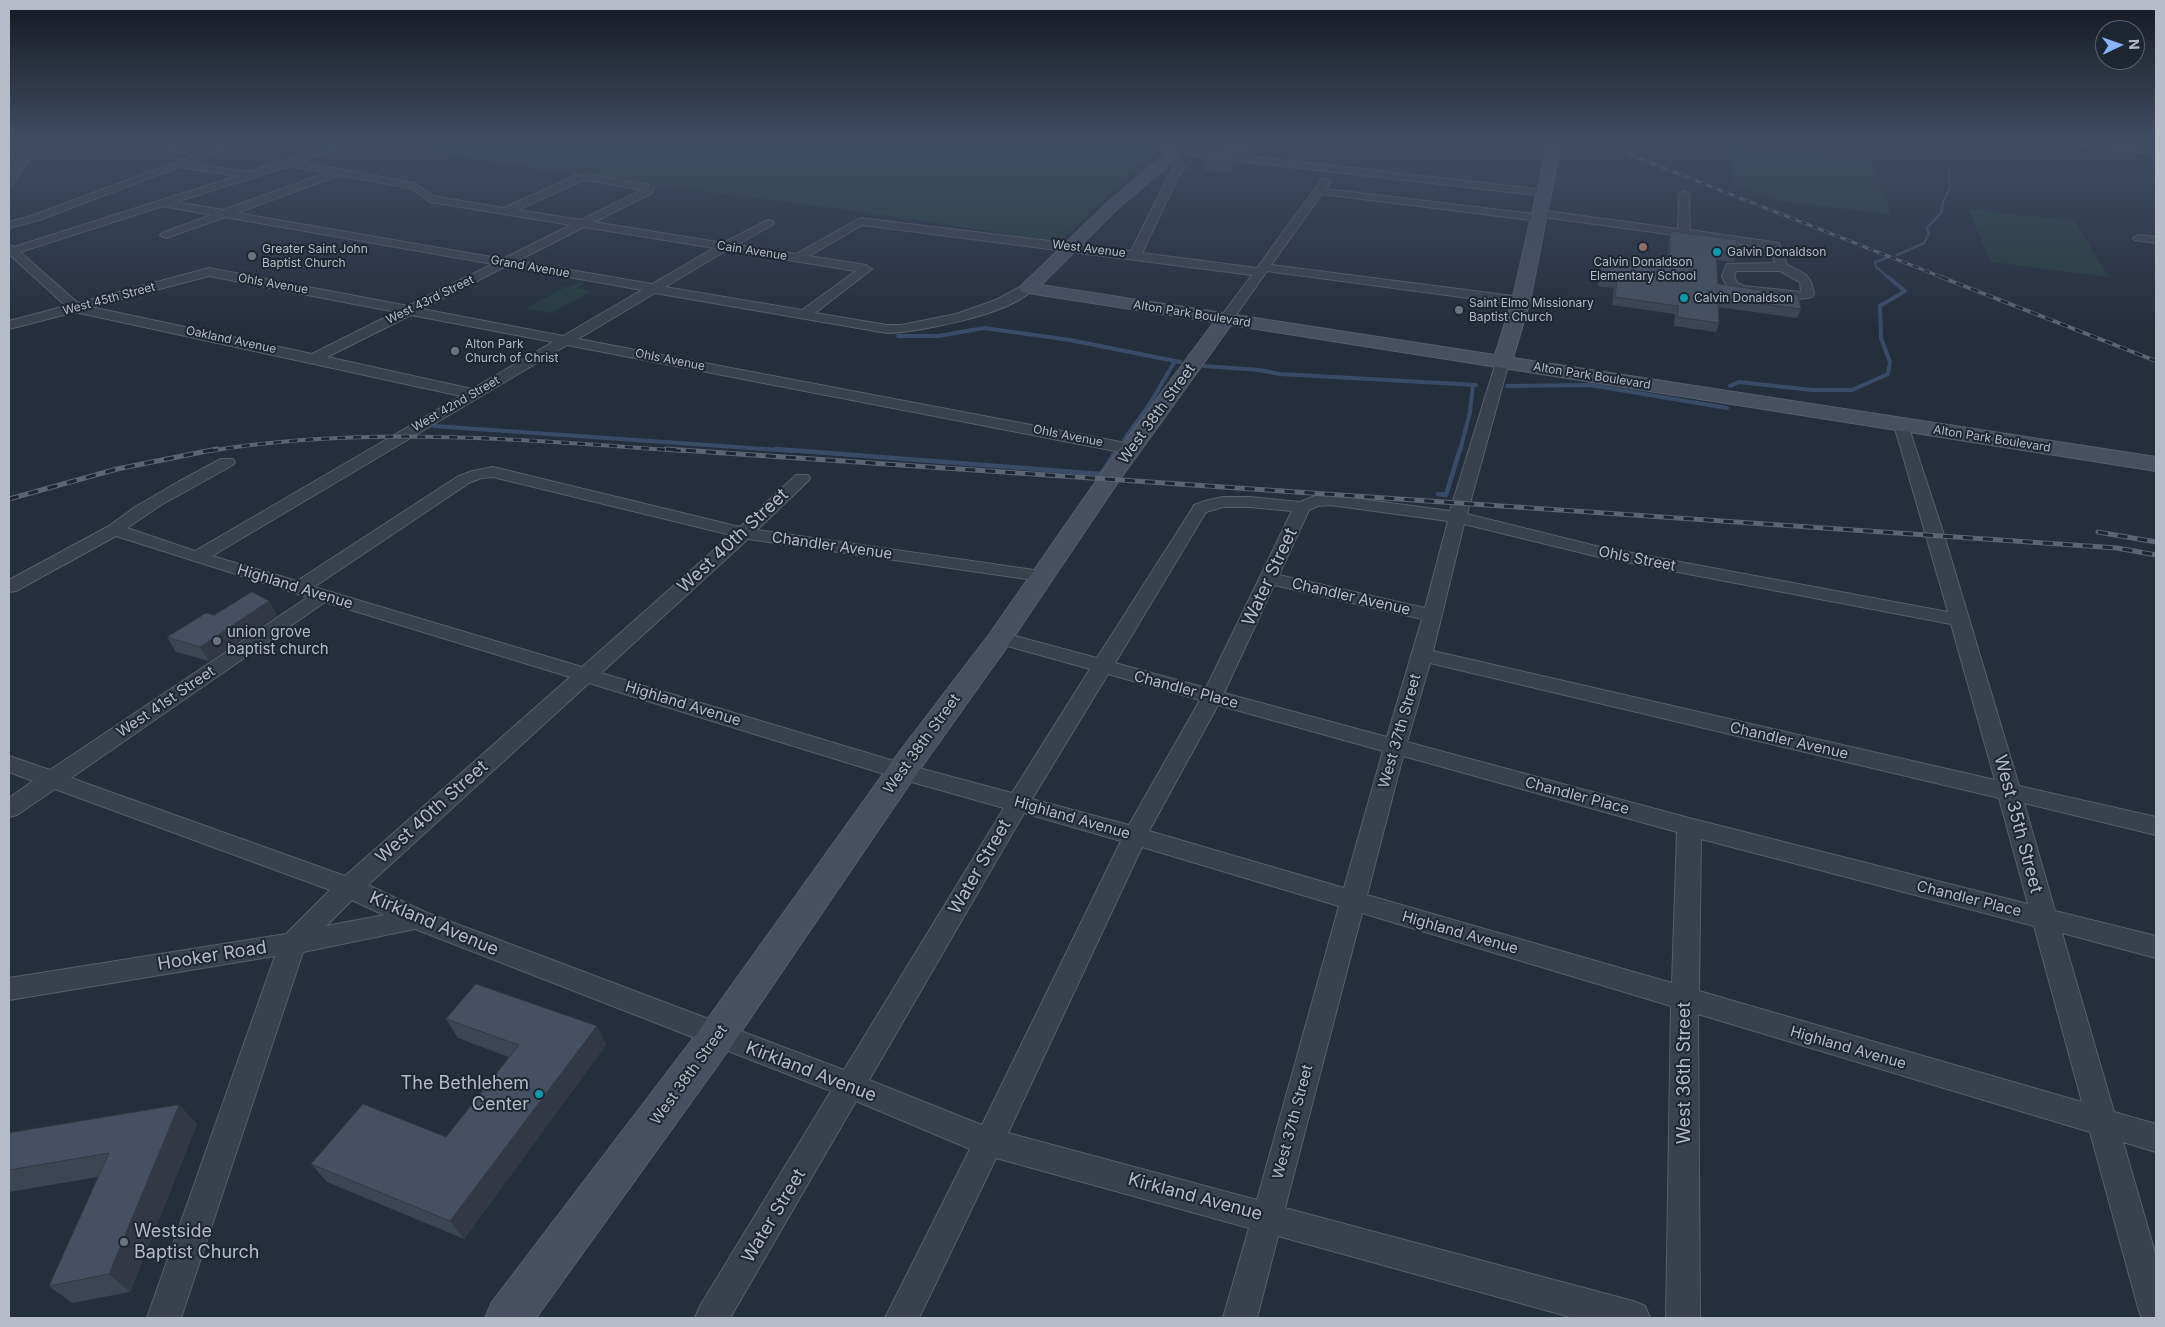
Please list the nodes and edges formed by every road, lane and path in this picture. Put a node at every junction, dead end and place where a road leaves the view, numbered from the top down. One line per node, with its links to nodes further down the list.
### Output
1 (70, 205): 19 (street)
2 (155, 205): 26 (street)
3 (171, 205): 15 (street, Grand Avenue)
4 (249, 205): 15 (street)
5 (464, 205): 14 (street, Cain Avenue)
6 (519, 205): 14 (street, West 43rd Street)
7 (621, 205): 18 (street, West 43rd Street)
8 (1113, 205): 25 (main road)
9 (1160, 205): 27 (street)
10 (1308, 205): 31 (street, West 38th Street)
11 (1441, 205): 16 (street)
12 (1542, 205): 16 (main road, West 37th Street)
13 (1684, 205): 20 (street)
14 (506, 211): 18 (street, Cain Avenue)
15 (221, 215): 21 (street); 29 (street, Grand Avenue)
16 (1539, 216): 20 (street); 35 (main road, West 37th Street)
17 (768, 223): 24 (street, West 42nd Street)
18 (584, 224): 24 (street, Cain Avenue); 29 (street, West 43rd Street)
19 (9, 225)
20 (1684, 231): 30 (street)
21 (166, 235)
22 (2138, 238): 23 (street)
23 (2156, 240)
24 (724, 247): 28 (street, Cain Avenue); 34 (street, West 42nd Street)
25 (1071, 247): 27 (street, West Avenue); 28 (street, West Avenue); 33 (main road)
26 (10, 249): 36 (street, Oakland Avenue)
27 (1135, 255): 31 (street, West Avenue)
28 (798, 258): 38 (street, Cain Avenue)
29 (506, 263): 34 (street, Grand Avenue); 37 (street, West 43rd Street)
30 (1782, 267): 30 (street)
31 (1260, 270): 35 (street, West Avenue); 39 (street, West 38th Street)
32 (209, 272): 36 (street, West 45th Street); 37 (street, Ohls Avenue)
33 (1028, 288): 38 (street, Grand Avenue); 39 (main road, Alton Park Boulevard)
34 (652, 289): 38 (street, Grand Avenue); 41 (street, West 42nd Street)
35 (1521, 301): 43 (main road, West 37th Street)
36 (76, 308): 40 (street, West 45th Street); 42 (street, Oakland Avenue)
37 (412, 309): 41 (street, Ohls Avenue); 42 (street, West 43rd Street)
38 (804, 315)
39 (1226, 319): 43 (main road, Alton Park Boulevard); 46 (main road, West 38th Street)
40 (9, 326)
41 (566, 340): 44 (street, West 42nd Street); 46 (street, Ohls Avenue)
42 (314, 358): 44 (street, Oakland Avenue)
43 (1502, 362): 45 (main road, Alton Park Boulevard); 51 (street, West 37th Street)
44 (473, 394): 54 (street, West 42nd Street)
45 (1902, 425): 48 (main road, Alton Park Boulevard); 61 (street, West 35th Street)
46 (1131, 448): 55 (main road, West 38th Street)
47 (227, 462): 52 (street)
48 (2156, 464)
49 (802, 478): 53 (street, West 40th Street)
50 (1308, 504): 51 (street, Ohls Street); 56 (street, Water Street); 64 (street, Water Street)
51 (1457, 517): 60 (street, West 37th Street); 61 (street, Ohls Street)
52 (115, 530): 54 (street, Highland Avenue); 57 (street)
53 (744, 533): 55 (street, Chandler Avenue); 58 (street, Chandler Avenue); 65 (street, West 40th Street)
54 (197, 557): 58 (street, Highland Avenue)
55 (1041, 576): 62 (main road, West 38th Street)
56 (1270, 579): 60 (street, Chandler Avenue); 66 (street, Water Street)
57 (9, 587)
58 (300, 588): 59 (street, Highland Avenue)
59 (322, 596): 65 (street, Highland Avenue); 70 (street, West 41st Street)
60 (1432, 615): 63 (street, West 37th Street)
61 (1959, 620): 71 (street, West 35th Street)
62 (1000, 638): 64 (street, Chandler Place); 69 (main road, West 38th Street)
63 (1422, 655): 67 (street, West 37th Street); 71 (street, Chandler Avenue)
64 (1102, 666): 66 (street, Chandler Place); 72 (street, Water Street)
65 (586, 674): 69 (street, Highland Avenue); 77 (street, West 40th Street)
66 (1212, 697): 67 (street, Chandler Place); 76 (street, Water Street)
67 (1395, 747): 75 (street, Chandler Place); 78 (street, West 37th Street)
68 (9, 764): 70 (street, Kirkland Avenue)
69 (902, 771): 72 (street, Highland Avenue); 85 (main road, West 38th Street)
70 (51, 781): 73 (street, West 41st Street); 77 (street, Kirkland Avenue)
71 (2010, 792): 74 (street, Chandler Avenue); 79 (street, West 35th Street)
72 (1018, 803): 76 (street, Highland Avenue); 86 (street, Water Street)
73 (9, 809)
74 (2156, 826)
75 (1689, 827): 79 (street, Chandler Place); 84 (street, West 36th Street)
76 (1135, 836): 78 (street, Highland Avenue); 89 (street, Water Street)
77 (349, 887): 80 (street, Kirkland Avenue); 81 (street, West 40th Street)
78 (1353, 902): 84 (street, Highland Avenue); 90 (street, West 37th Street)
79 (2044, 918): 82 (street, Chandler Place); 87 (street, West 35th Street)
80 (416, 919): 81 (street, Hooker Road); 85 (street, Kirkland Avenue)
81 (293, 942): 83 (street, Hooker Road); 92 (street, West 40th Street)
82 (2156, 947)
83 (9, 989)
84 (1685, 999): 87 (street, Highland Avenue); 98 (street, West 36th Street)
85 (717, 1036): 86 (street, Kirkland Avenue); 93 (main road, West 38th Street)
86 (852, 1086): 89 (street, Kirkland Avenue); 94 (street, Water Street)
87 (2101, 1122): 88 (street, Highland Avenue); 91 (street, West 35th Street)
88 (2156, 1138)
89 (989, 1142): 90 (street, Kirkland Avenue); 95 (street, Water Street)
90 (1267, 1217): 96 (street, West 37th Street); 97 (street, Kirkland Avenue)
91 (2156, 1311)
92 (164, 1318)
93 (508, 1318)
94 (712, 1318)
95 (902, 1318)
96 (1240, 1318)
97 (1633, 1318)
98 (1683, 1318)

